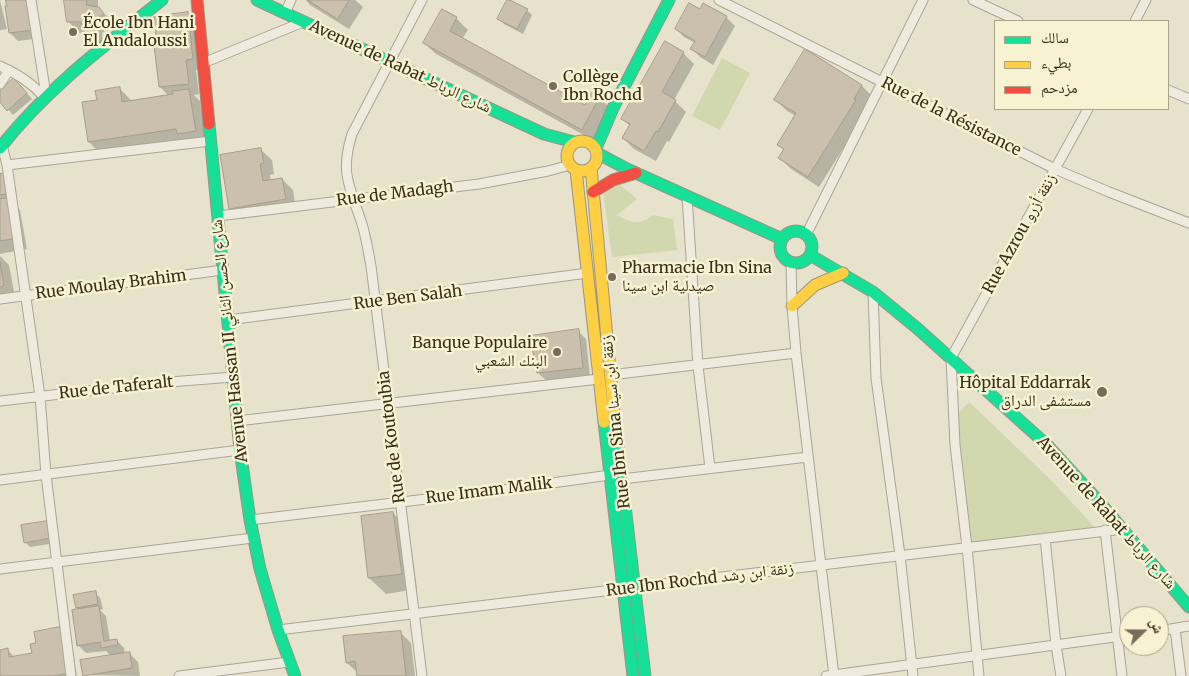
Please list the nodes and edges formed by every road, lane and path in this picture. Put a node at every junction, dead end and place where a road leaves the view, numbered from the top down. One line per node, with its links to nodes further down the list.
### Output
1 (31, 0): 23 (street)
2 (162, 0): 23 (street)
3 (197, 0): 17 (street, Avenue Hassan II شارع الحسن الثاني)
4 (257, 0): 12 (street, Avenue de Rabat شارع الرباط)
5 (291, 0): 12 (street)
6 (422, 0): 16 (street, Rue de Koutoubia)
7 (669, 0): 25 (street)
8 (719, 0): 20 (street, Rue de la Résistance)
9 (923, 0): 20 (street)
10 (973, 0): 13 (street)
11 (1146, 0): 14 (street)
12 (285, 13): 15 (street, Avenue de Rabat شارع الرباط)
13 (1016, 20)
14 (1136, 20)
15 (303, 22): 16 (street, Avenue de Rabat شارع الرباط); 17 (street)
16 (390, 63): 27 (street, Avenue de Rabat شارع الرباط); 39 (street, Rue de Koutoubia)
17 (203, 64): 28 (street, Avenue Hassan II شارع الحسن الثاني)
18 (0, 66): 19 (street)
19 (10, 70): 21 (street); 23 (street)
20 (881, 82): 35 (street, Rue de la Résistance); 42 (street)
21 (0, 84)
22 (1169, 90): 24 (street)
23 (45, 96): 30 (street)
24 (1189, 99)
25 (613, 108): 29 (street); 31 (street)
26 (1087, 110): 35 (street, Rue Azrou زنقة أزرو)
27 (544, 134): 29 (street, Avenue de Rabat شارع الرباط); 32 (street, Avenue de Rabat شارع الرباط)
28 (211, 141): 33 (street); 40 (street, Avenue Hassan II شارع الحسن الثاني)
29 (579, 141): 31 (street); 32 (street)
30 (1, 146): 33 (street)
31 (596, 151): 34 (street); 36 (street)
32 (571, 163): 34 (street); 39 (street, Rue de Madagh); 47 (street, Rue Ibn Sina زنقة ابن سينا)
33 (7, 165): 50 (street)
34 (592, 167): 36 (street); 37 (street, Rue Ibn Sina زنقة ابن سينا)
35 (1055, 169): 41 (street, Rue de la Résistance); 56 (street, Rue Azrou زنقة أزرو)
36 (632, 171): 37 (street); 38 (street)
37 (593, 192): 59 (street, Rue Ibn Sina زنقة ابن سينا)
38 (686, 196): 43 (street); 57 (street)
39 (353, 200): 40 (street, Rue de Madagh); 52 (street, Rue de Koutoubia)
40 (218, 216): 46 (street, Avenue Hassan II شارع الحسن الثاني)
41 (1189, 223)
42 (806, 234): 43 (street); 44 (street)
43 (782, 239): 45 (street)
44 (810, 255): 45 (street); 48 (street, Avenue de Rabat شارع الرباط)
45 (791, 262): 53 (street)
46 (223, 270): 50 (street, Rue Moulay Brahim); 54 (street, Avenue Hassan II شارع الحسن الثاني)
47 (588, 273): 52 (street, Rue Ben Salah); 59 (street, Rue Ibn Sina زنقة ابن سينا)
48 (843, 273): 49 (street, Avenue de Rabat شارع الرباط); 53 (street)
49 (873, 292): 56 (street, Avenue de Rabat شارع الرباط); 78 (street)
50 (25, 296): 51 (street, Rue Moulay Brahim); 60 (street)
51 (0, 299)
52 (375, 302): 54 (street, Rue Ben Salah); 62 (street, Rue de Koutoubia)
53 (792, 306): 55 (street)
54 (228, 320): 58 (street, Avenue Hassan II شارع الحسن الثاني)
55 (796, 353): 57 (street); 65 (street)
56 (951, 358): 73 (street, Avenue de Rabat شارع الرباط); 77 (street)
57 (698, 366): 59 (street); 66 (street)
58 (233, 377): 60 (street, Rue de Taferalt); 63 (street, Avenue Hassan II شارع الحسن الثاني)
59 (605, 377): 62 (street); 68 (street, Rue Ibn Sina زنقة ابن سينا); 69 (street, Rue Ibn Sina زنقة ابن سينا)
60 (40, 396): 61 (street, Rue de Taferalt); 67 (street)
61 (0, 401)
62 (388, 403): 63 (street); 71 (street, Rue de Koutoubia)
63 (237, 421): 64 (street, Avenue Hassan II شارع الحسن الثاني)
64 (240, 450): 67 (street); 72 (street, Avenue Hassan II شارع الحسن الثاني)
65 (808, 457): 66 (street); 80 (street)
66 (710, 468): 69 (street)
67 (46, 475): 70 (street); 79 (street)
68 (610, 476): 71 (street, Rue Imam Malik); 83 (street, Rue Ibn Sina زنقة ابن سينا)
69 (622, 479): 82 (street, Rue Ibn Sina زنقة ابن سينا)
70 (0, 480)
71 (400, 502): 72 (street, Rue Imam Malik); 85 (street, Rue de Koutoubia)
72 (250, 520): 75 (street, Avenue Hassan II شارع الحسن الثاني)
73 (1123, 529): 74 (street, Rue Ibn Rochd زنقة ابن رشد); 84 (street, Avenue de Rabat شارع الرباط)
74 (1104, 530): 76 (street, Rue Ibn Rochd زنقة ابن رشد); 90 (street)
75 (253, 538): 79 (street); 88 (street, Avenue Hassan II شارع الحسن الثاني)
76 (1045, 538): 77 (street, Rue Ibn Rochd زنقة ابن رشد); 91 (street)
77 (967, 547): 78 (street, Rue Ibn Rochd زنقة ابن رشد); 92 (street)
78 (900, 555): 80 (street, Rue Ibn Rochd زنقة ابن رشد); 94 (street)
79 (57, 562): 81 (street); 95 (street)
80 (821, 565): 82 (street, Rue Ibn Rochd زنقة ابن رشد); 101 (street)
81 (0, 569)
82 (635, 588): 83 (street, Rue Ibn Rochd زنقة ابن رشد); 100 (street, Rue Ibn Sina زنقة ابن سينا)
83 (623, 589): 85 (street, Rue Ibn Rochd زنقة ابن رشد); 99 (street, Rue Ibn Sina زنقة ابن سينا)
84 (1189, 607)
85 (414, 614): 88 (street, Rue Ibn Rochd زنقة ابن رشد); 98 (street, Rue de Koutoubia)
86 (1189, 626): 87 (street)
87 (1175, 629): 89 (street); 106 (street)
88 (278, 630): 93 (street, Avenue Hassan II شارع الحسن الثاني)
89 (1169, 630)
90 (1117, 637): 91 (street); 105 (street)
91 (1056, 645): 92 (street); 104 (street)
92 (976, 656): 94 (street); 103 (street)
93 (289, 662): 96 (street); 97 (street, Avenue Hassan II شارع الحسن الثاني)
94 (912, 664): 101 (street); 102 (street)
95 (71, 676)
96 (179, 676)
97 (295, 676)
98 (422, 676)
99 (633, 676)
100 (645, 676)
101 (831, 676)
102 (914, 676)
103 (979, 676)
104 (1060, 676)
105 (1122, 676)
106 (1181, 676)

